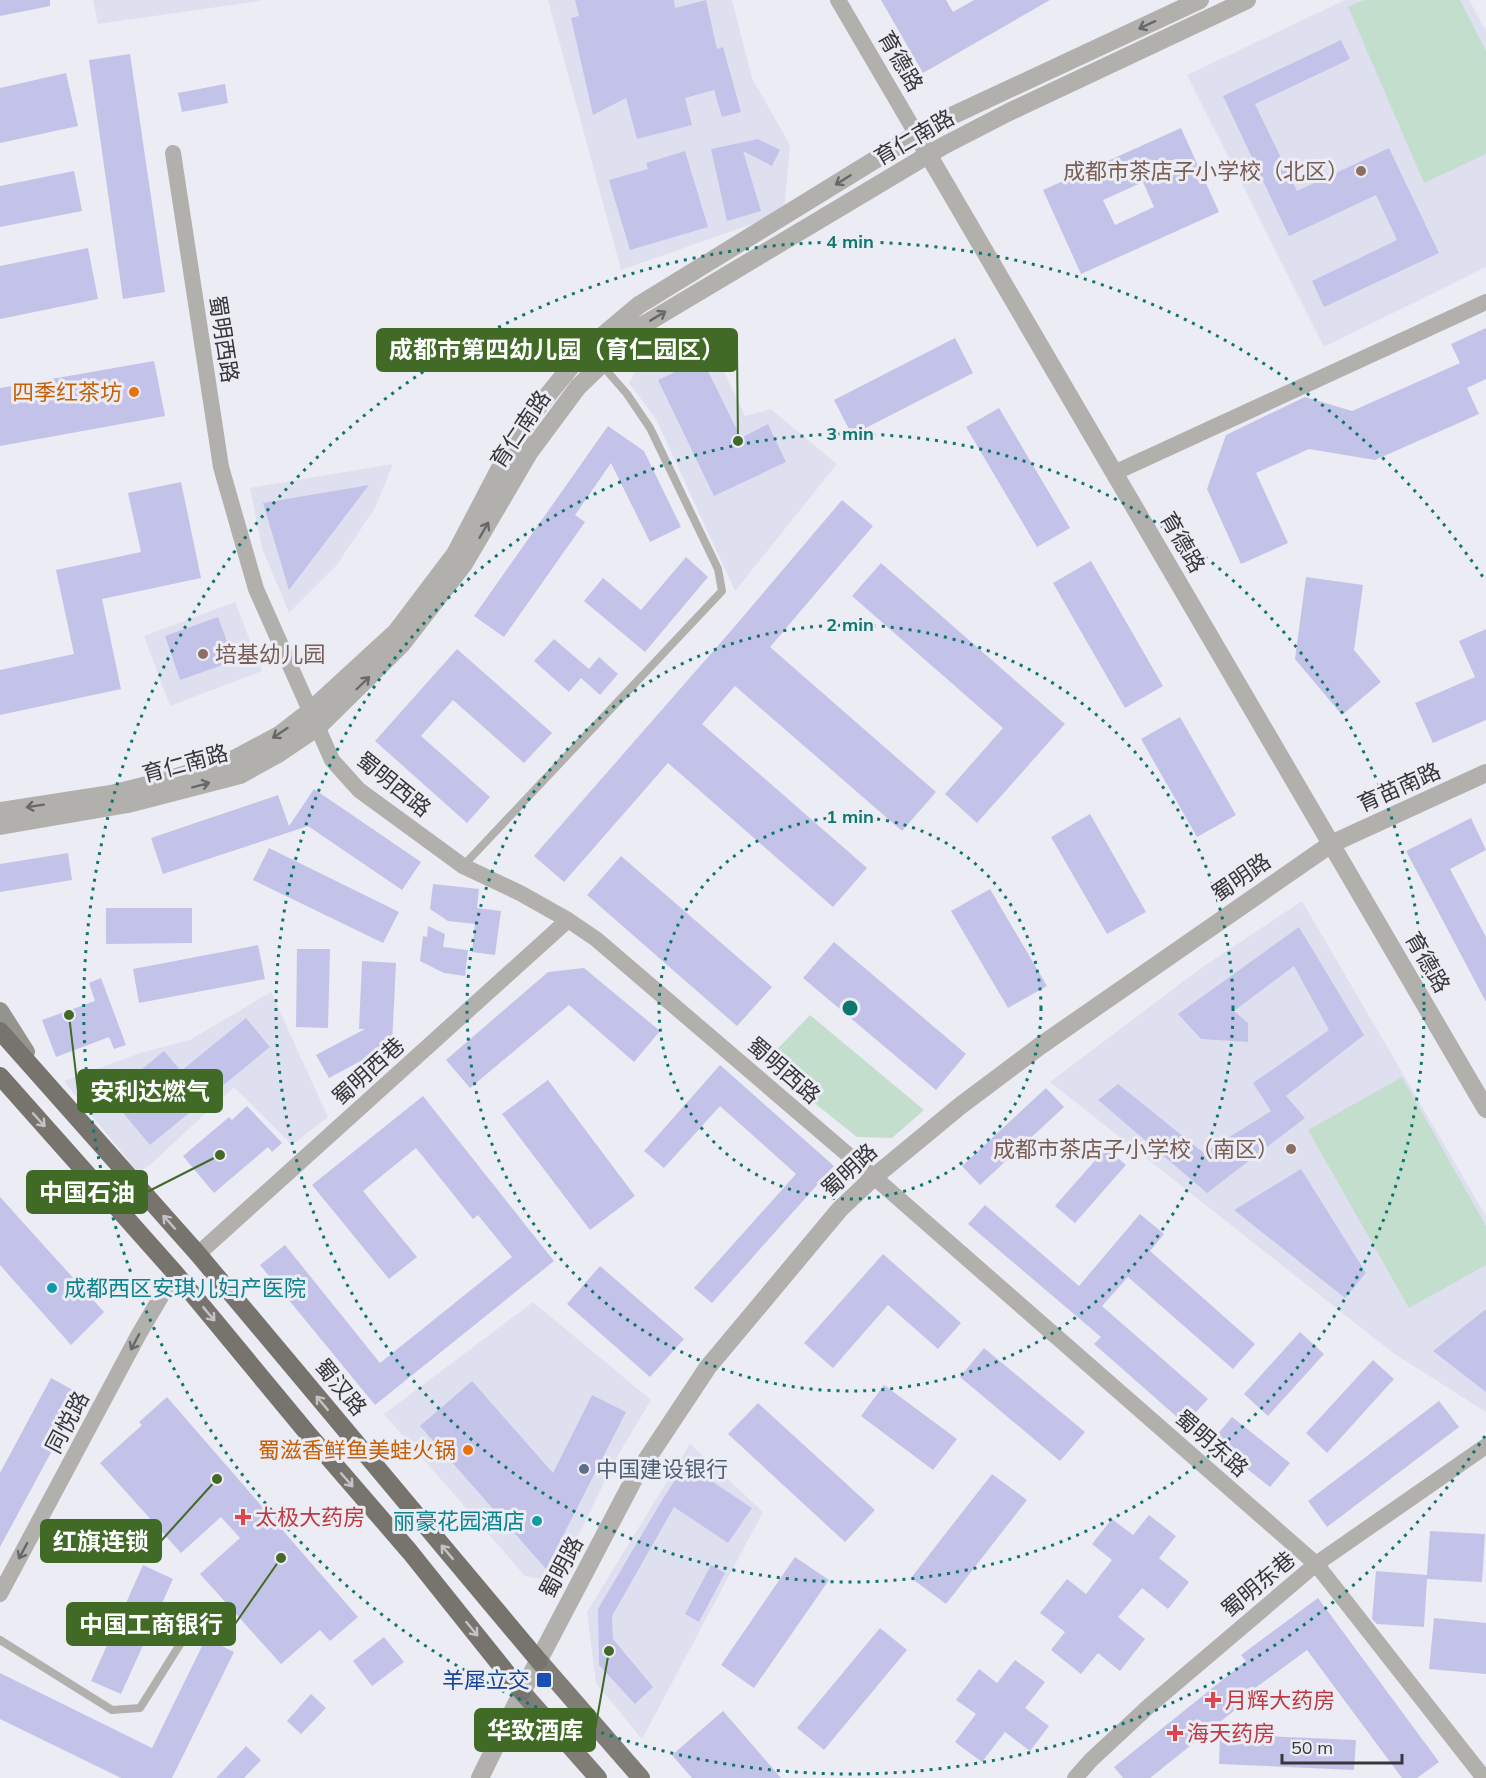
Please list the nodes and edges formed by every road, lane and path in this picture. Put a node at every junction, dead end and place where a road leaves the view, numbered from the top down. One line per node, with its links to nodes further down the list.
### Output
1 (837, 0): 4 (street, 育德路)
2 (1200, 0): 4 (street, one-way to 4)
3 (1247, 0): 6 (street, 育仁南路)
4 (917, 135): 6 (street, 育德路); 10 (street, one-way to 10)
5 (174, 153): 10 (street, 蜀明西路)
6 (928, 155): 8 (street, 育仁南路, one-way to 6); 9 (street, 育德路)
7 (1486, 302): 9 (street)
8 (601, 364): 10 (street, 育仁南路, one-way to 8); 15 (lane)
9 (1114, 473): 14 (street, 育德路)
10 (314, 719): 12 (street, one-way to 12); 13 (street, 育仁南路, one-way to 10); 15 (street, 蜀明西路)
11 (1486, 773): 14 (street, 育苗南路)
12 (0, 811)
13 (0, 826)
14 (1331, 844): 21 (street, 育德路); 22 (street, 蜀明路)
15 (463, 866): 16 (street, 蜀明西路)
16 (568, 920): 22 (street, 蜀明西路); 23 (street, 蜀明西巷)
17 (0, 1011): 20 (main road)
18 (0, 1031): 20 (highway, 蜀汉路)
19 (0, 1076): 24 (highway, one-way to 24)
20 (44, 1081): 23 (highway, 蜀汉路, one-way to 20)
21 (1486, 1109)
22 (874, 1177): 26 (street, 蜀明东路); 30 (street, 蜀明路)
23 (198, 1254): 30 (highway, 蜀汉路, one-way to 23)
24 (175, 1273): 27 (street, 同悦路, one-way to 27); 31 (highway, one-way to 31)
25 (1486, 1446): 26 (street, 蜀明东巷)
26 (1316, 1564): 35 (street, 蜀明东巷); 36 (street, 蜀明东路)
27 (0, 1594)
28 (201, 1611): 29 (lane)
29 (0, 1640)
30 (539, 1661): 31 (street, 蜀明路); 34 (main road, 蜀汉路)
31 (522, 1692): 32 (street, 蜀明路); 33 (main road)
32 (480, 1778)
33 (598, 1778)
34 (641, 1778)
35 (1075, 1778)
36 (1484, 1778)

